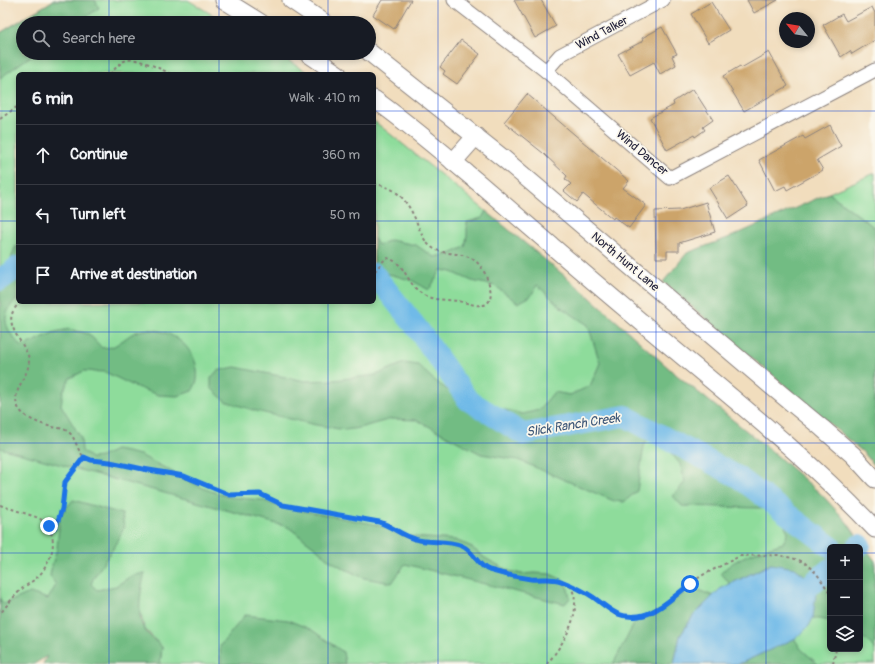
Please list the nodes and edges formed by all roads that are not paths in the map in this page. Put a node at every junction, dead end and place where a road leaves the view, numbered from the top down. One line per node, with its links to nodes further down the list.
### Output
1 (224, 0): 5 (main road)
2 (291, 0): 6 (main road)
3 (454, 0): 10 (street, Wind Dancer)
4 (663, 0): 10 (street, Wind Talker)
5 (250, 16)
6 (315, 16)
7 (376, 57): 13 (main road, North Hunt Lane)
8 (317, 60): 11 (main road)
9 (875, 70): 10 (street, Wind Dancer)
10 (546, 71)
11 (335, 72)
12 (376, 101): 14 (main road)
13 (476, 136): 14 (main road); 15 (main road, North Hunt Lane)
14 (454, 162): 16 (main road)
15 (875, 479)
16 (875, 529)

